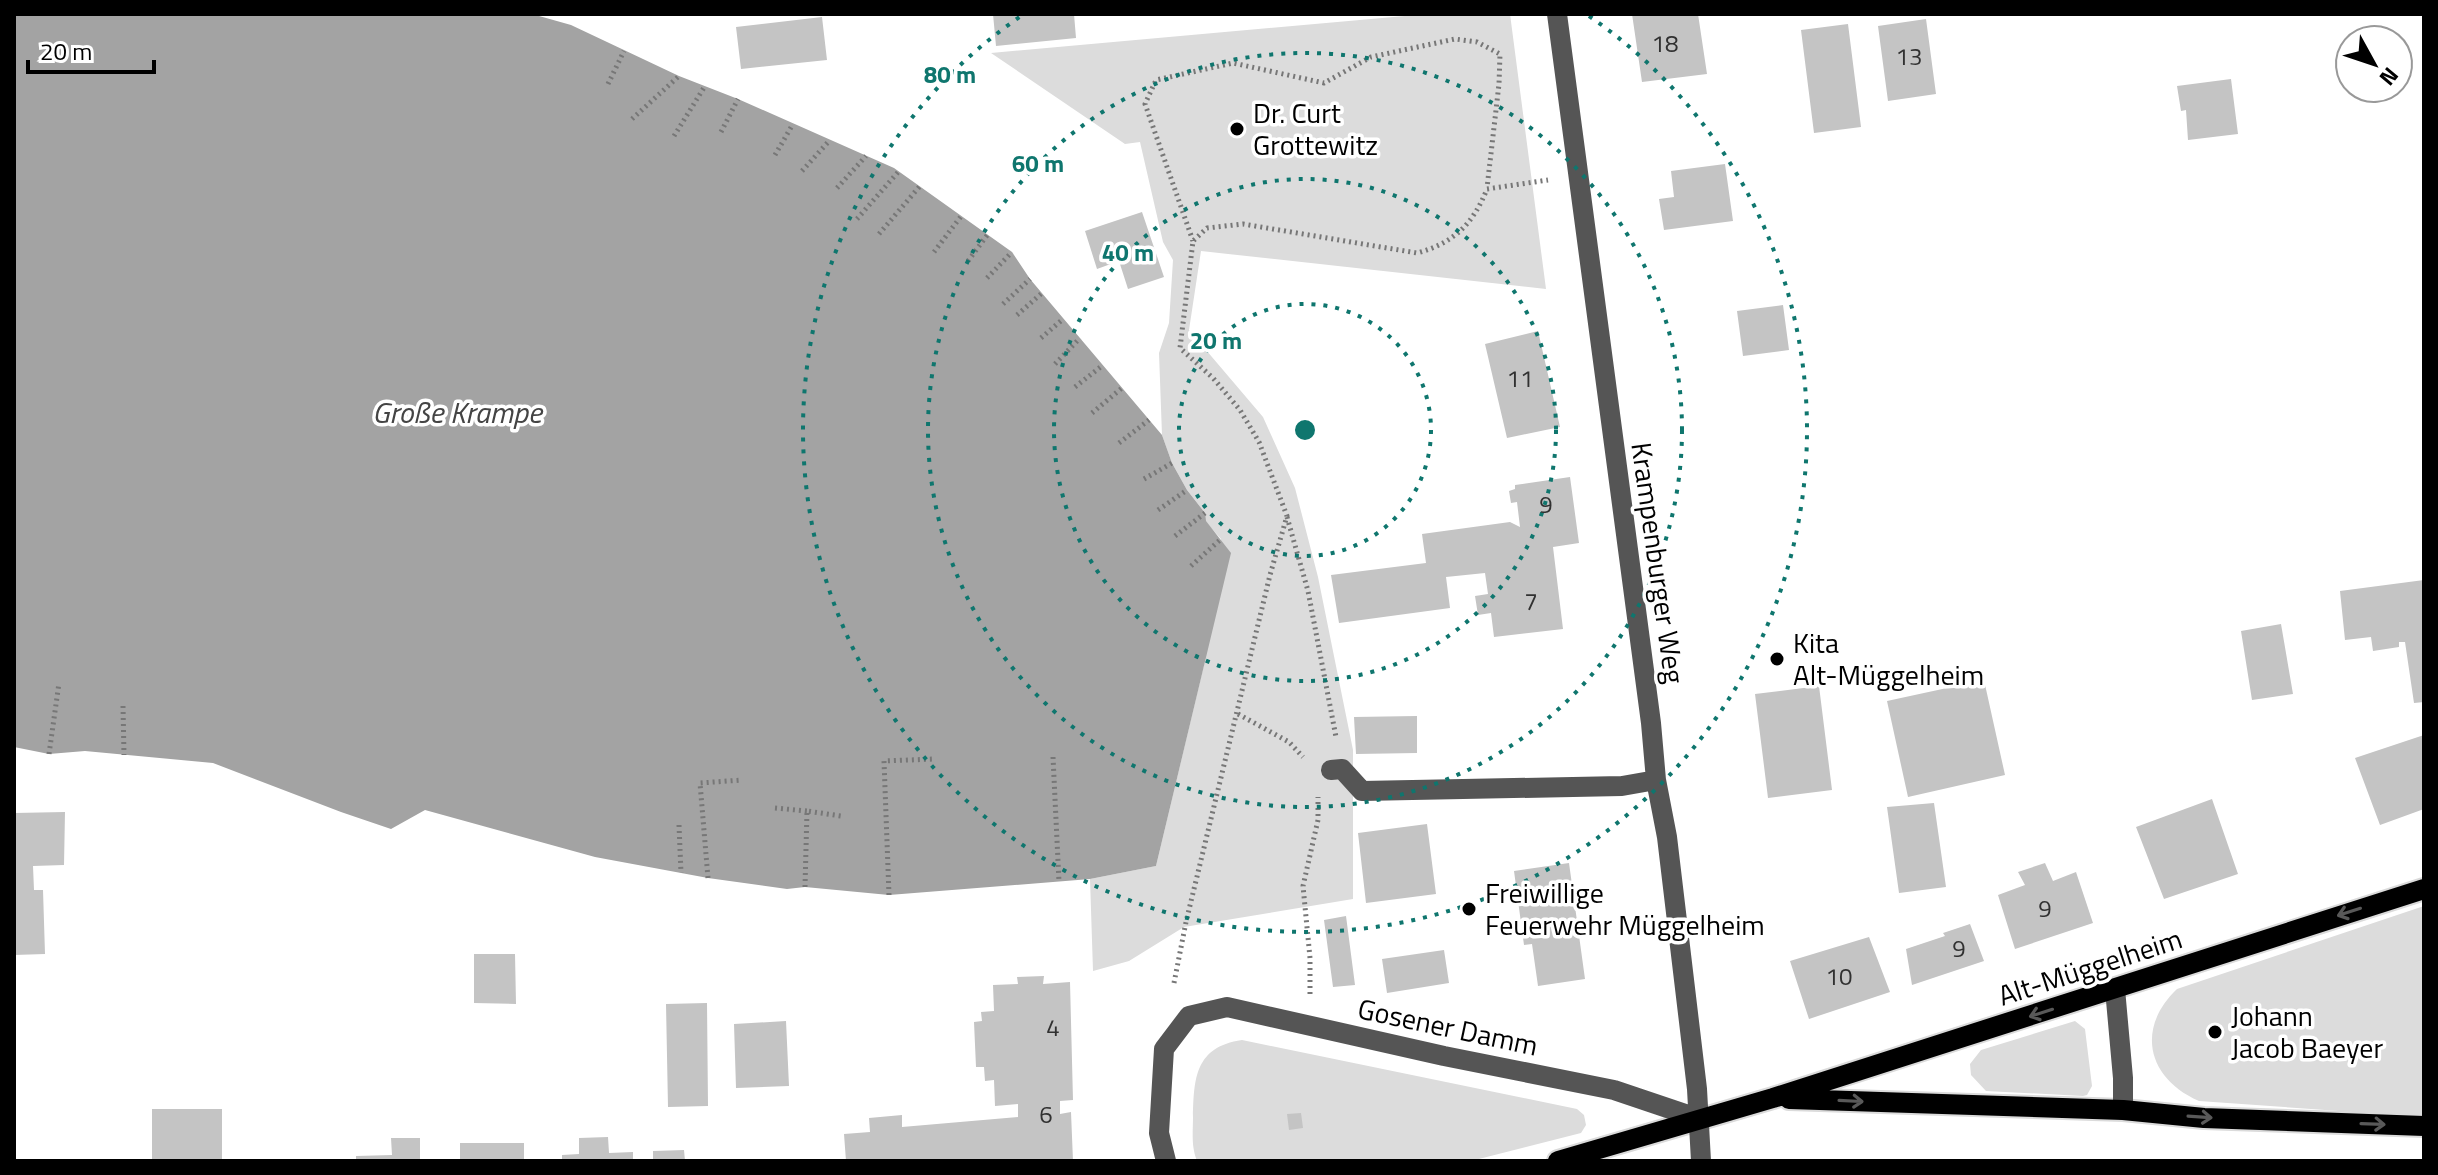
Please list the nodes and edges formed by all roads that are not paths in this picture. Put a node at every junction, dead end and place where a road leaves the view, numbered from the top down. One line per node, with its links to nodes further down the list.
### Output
1 (1557, 14): 3 (street, Krampenburger Weg)
2 (1338, 765): 3 (street)
3 (1656, 780): 8 (street, Krampenburger Weg)
4 (2424, 889): 5 (main road, Alt-Müggelheim, one-way to 5)
5 (2115, 989): 6 (main road, Alt-Müggelheim, one-way to 6); 7 (street)
6 (1773, 1098): 7 (main road, Alt-Müggelheim, one-way to 7); 8 (main road, Alt-Müggelheim)
7 (2123, 1110): 9 (main road, Alt-Müggelheim, one-way to 9)
8 (1700, 1119): 10 (street, Gosener Damm); 11 (main road); 12 (street, Krampenburger Weg)
9 (2424, 1126)
10 (1166, 1161)
11 (1558, 1161)
12 (1701, 1161)

